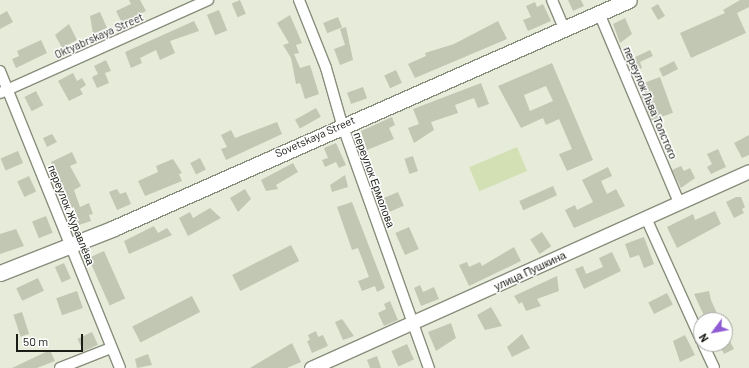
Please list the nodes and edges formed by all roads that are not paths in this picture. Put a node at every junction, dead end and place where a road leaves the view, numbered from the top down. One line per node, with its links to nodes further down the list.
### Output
1 (208, 0): 8 (street, Oktyabrskaya Street)
2 (299, 0): 9 (street, переулок Ермолова)
3 (552, 0): 6 (street)
4 (629, 0): 5 (main road, Sovetskaya Street)
5 (599, 13): 6 (main road, Sovetskaya Street); 11 (street, переулок Льва Толстого)
6 (564, 28): 9 (main road, Sovetskaya Street)
7 (0, 71): 8 (street, переулок Журавлёва)
8 (4, 91): 13 (street, переулок Журавлёва)
9 (342, 124): 13 (main road, Sovetskaya Street); 16 (street, переулок Ермолова)
10 (749, 171): 11 (street, улица Пушкина)
11 (679, 202): 12 (street, улица Пушкина)
12 (646, 218): 15 (street); 16 (street, улица Пушкина)
13 (70, 245): 14 (main road, Sovetskaya Street); 17 (street, переулок Журавлёва)
14 (0, 273)
15 (693, 322)
16 (414, 324): 21 (street, улица Пушкина); 22 (street, переулок Ермолова)
17 (111, 348): 19 (street); 20 (street, переулок Журавлёва)
18 (707, 352): 23 (street)
19 (60, 368)
20 (120, 368)
21 (311, 368)
22 (429, 368)
23 (714, 368)

